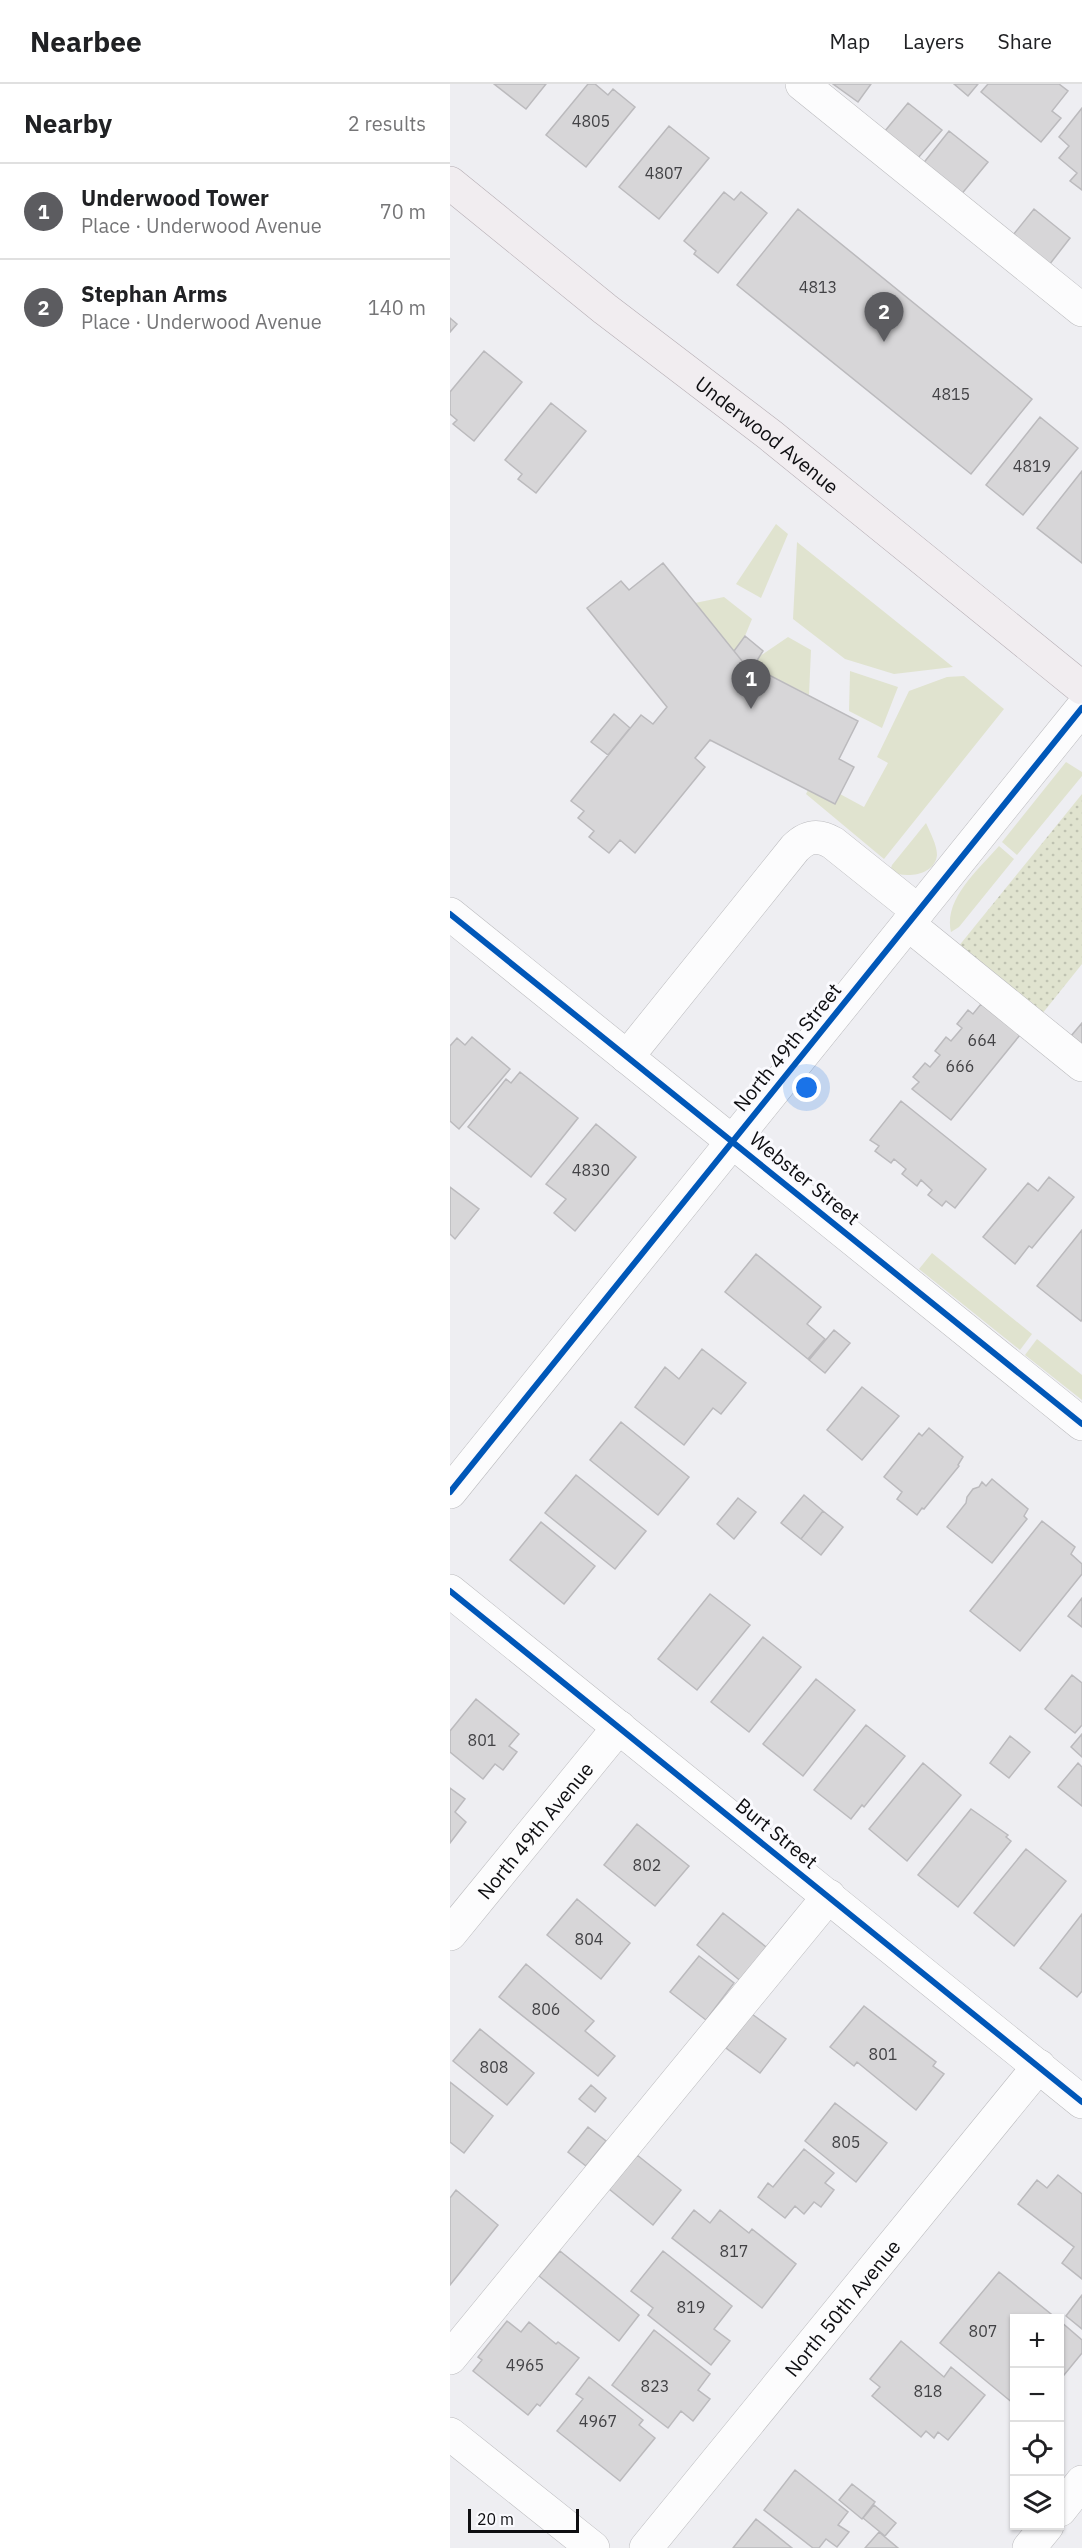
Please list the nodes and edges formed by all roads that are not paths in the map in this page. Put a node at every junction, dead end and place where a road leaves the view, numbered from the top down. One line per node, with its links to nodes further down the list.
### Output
1 (802, 84): 3 (street)
2 (450, 183): 4 (main road, Underwood Avenue)
3 (1082, 310)
4 (1082, 688)
5 (1082, 708): 7 (street, North 49th Street)
6 (450, 914): 8 (street, Webster Street)
7 (913, 918): 8 (street); 9 (street); 10 (street, North 49th Street)
8 (627, 1056): 10 (street, Webster Street)
9 (1082, 1065)
10 (732, 1140): 11 (street, Webster Street); 12 (street, North 49th Street)
11 (1082, 1424)
12 (450, 1492)
13 (450, 1591): 14 (street, Burt Street)
14 (619, 1727): 15 (street, Burt Street); 16 (street, North 49th Avenue)
15 (829, 1896): 17 (street, Burt Street); 19 (street)
16 (450, 1934)
17 (1039, 2066): 18 (street, Burt Street); 25 (street, North 50th Avenue)
18 (1082, 2102)
19 (450, 2358)
20 (450, 2434): 24 (street)
21 (1082, 2482): 22 (street)
22 (1064, 2504)
23 (1044, 2530): 26 (street)
24 (593, 2548)
25 (646, 2548)
26 (1029, 2548)

